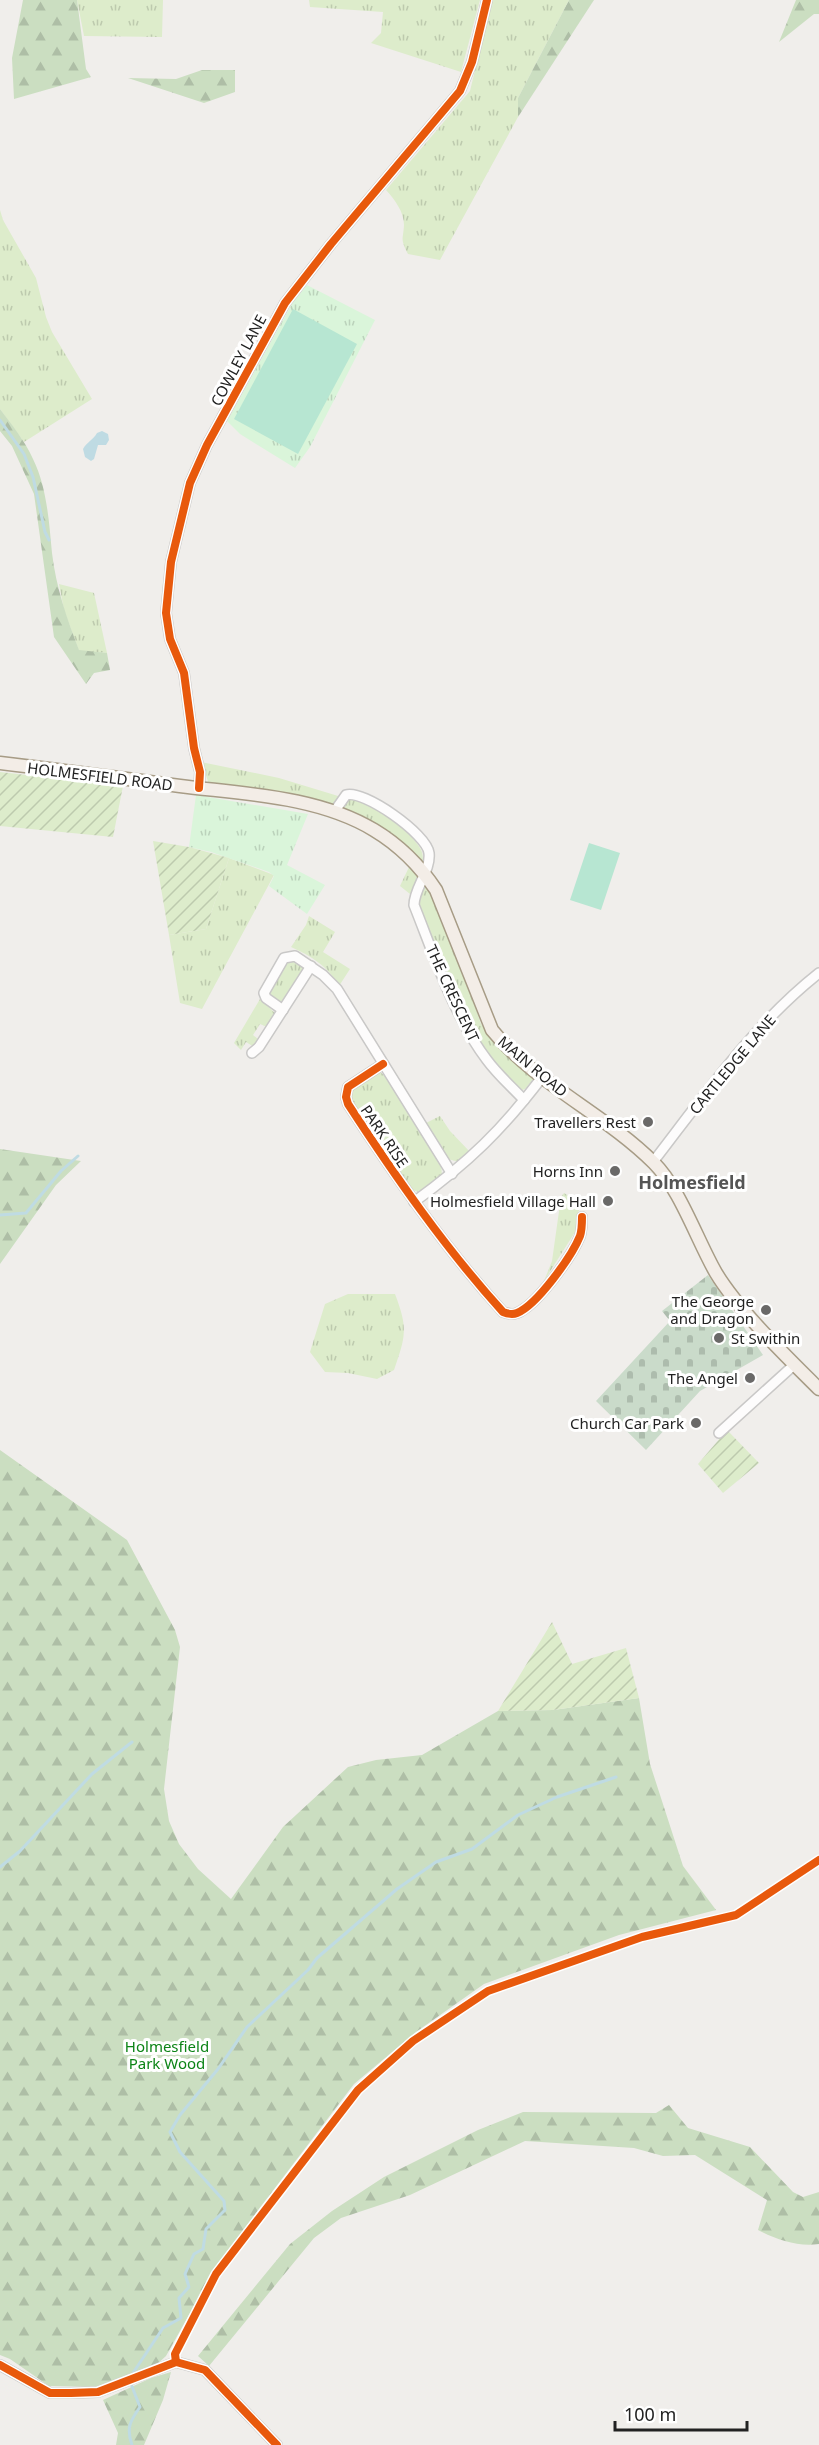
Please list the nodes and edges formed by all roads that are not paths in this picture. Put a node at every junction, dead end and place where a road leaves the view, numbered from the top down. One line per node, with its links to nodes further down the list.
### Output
1 (487, 0): 3 (street, COWLEY LANE)
2 (0, 763): 3 (main road, HOLMESFIELD ROAD)
3 (199, 788): 4 (main road, MAIN ROAD)
4 (334, 812): 5 (main road, MAIN ROAD); 5 (street)
5 (425, 873): 11 (main road, MAIN ROAD); 12 (street, THE CRESCENT)
6 (311, 966): 8 (street); 8 (street); 10 (street)
7 (819, 973): 13 (street, CARTLEDGE LANE)
8 (283, 1010): 9 (street)
9 (252, 1053)
10 (383, 1064): 14 (street); 15 (street, PARK RISE)
11 (543, 1076): 12 (street); 13 (main road, MAIN ROAD)
12 (524, 1100): 14 (street)
13 (653, 1161): 17 (main road, MAIN ROAD)
14 (452, 1174): 15 (street)
15 (414, 1202): 16 (street, PARK RISE)
16 (582, 1217)
17 (795, 1364): 18 (main road, MAIN ROAD); 19 (street)
18 (819, 1389)
19 (718, 1433)
20 (0, 2366): 21 (street)
21 (277, 2445)

